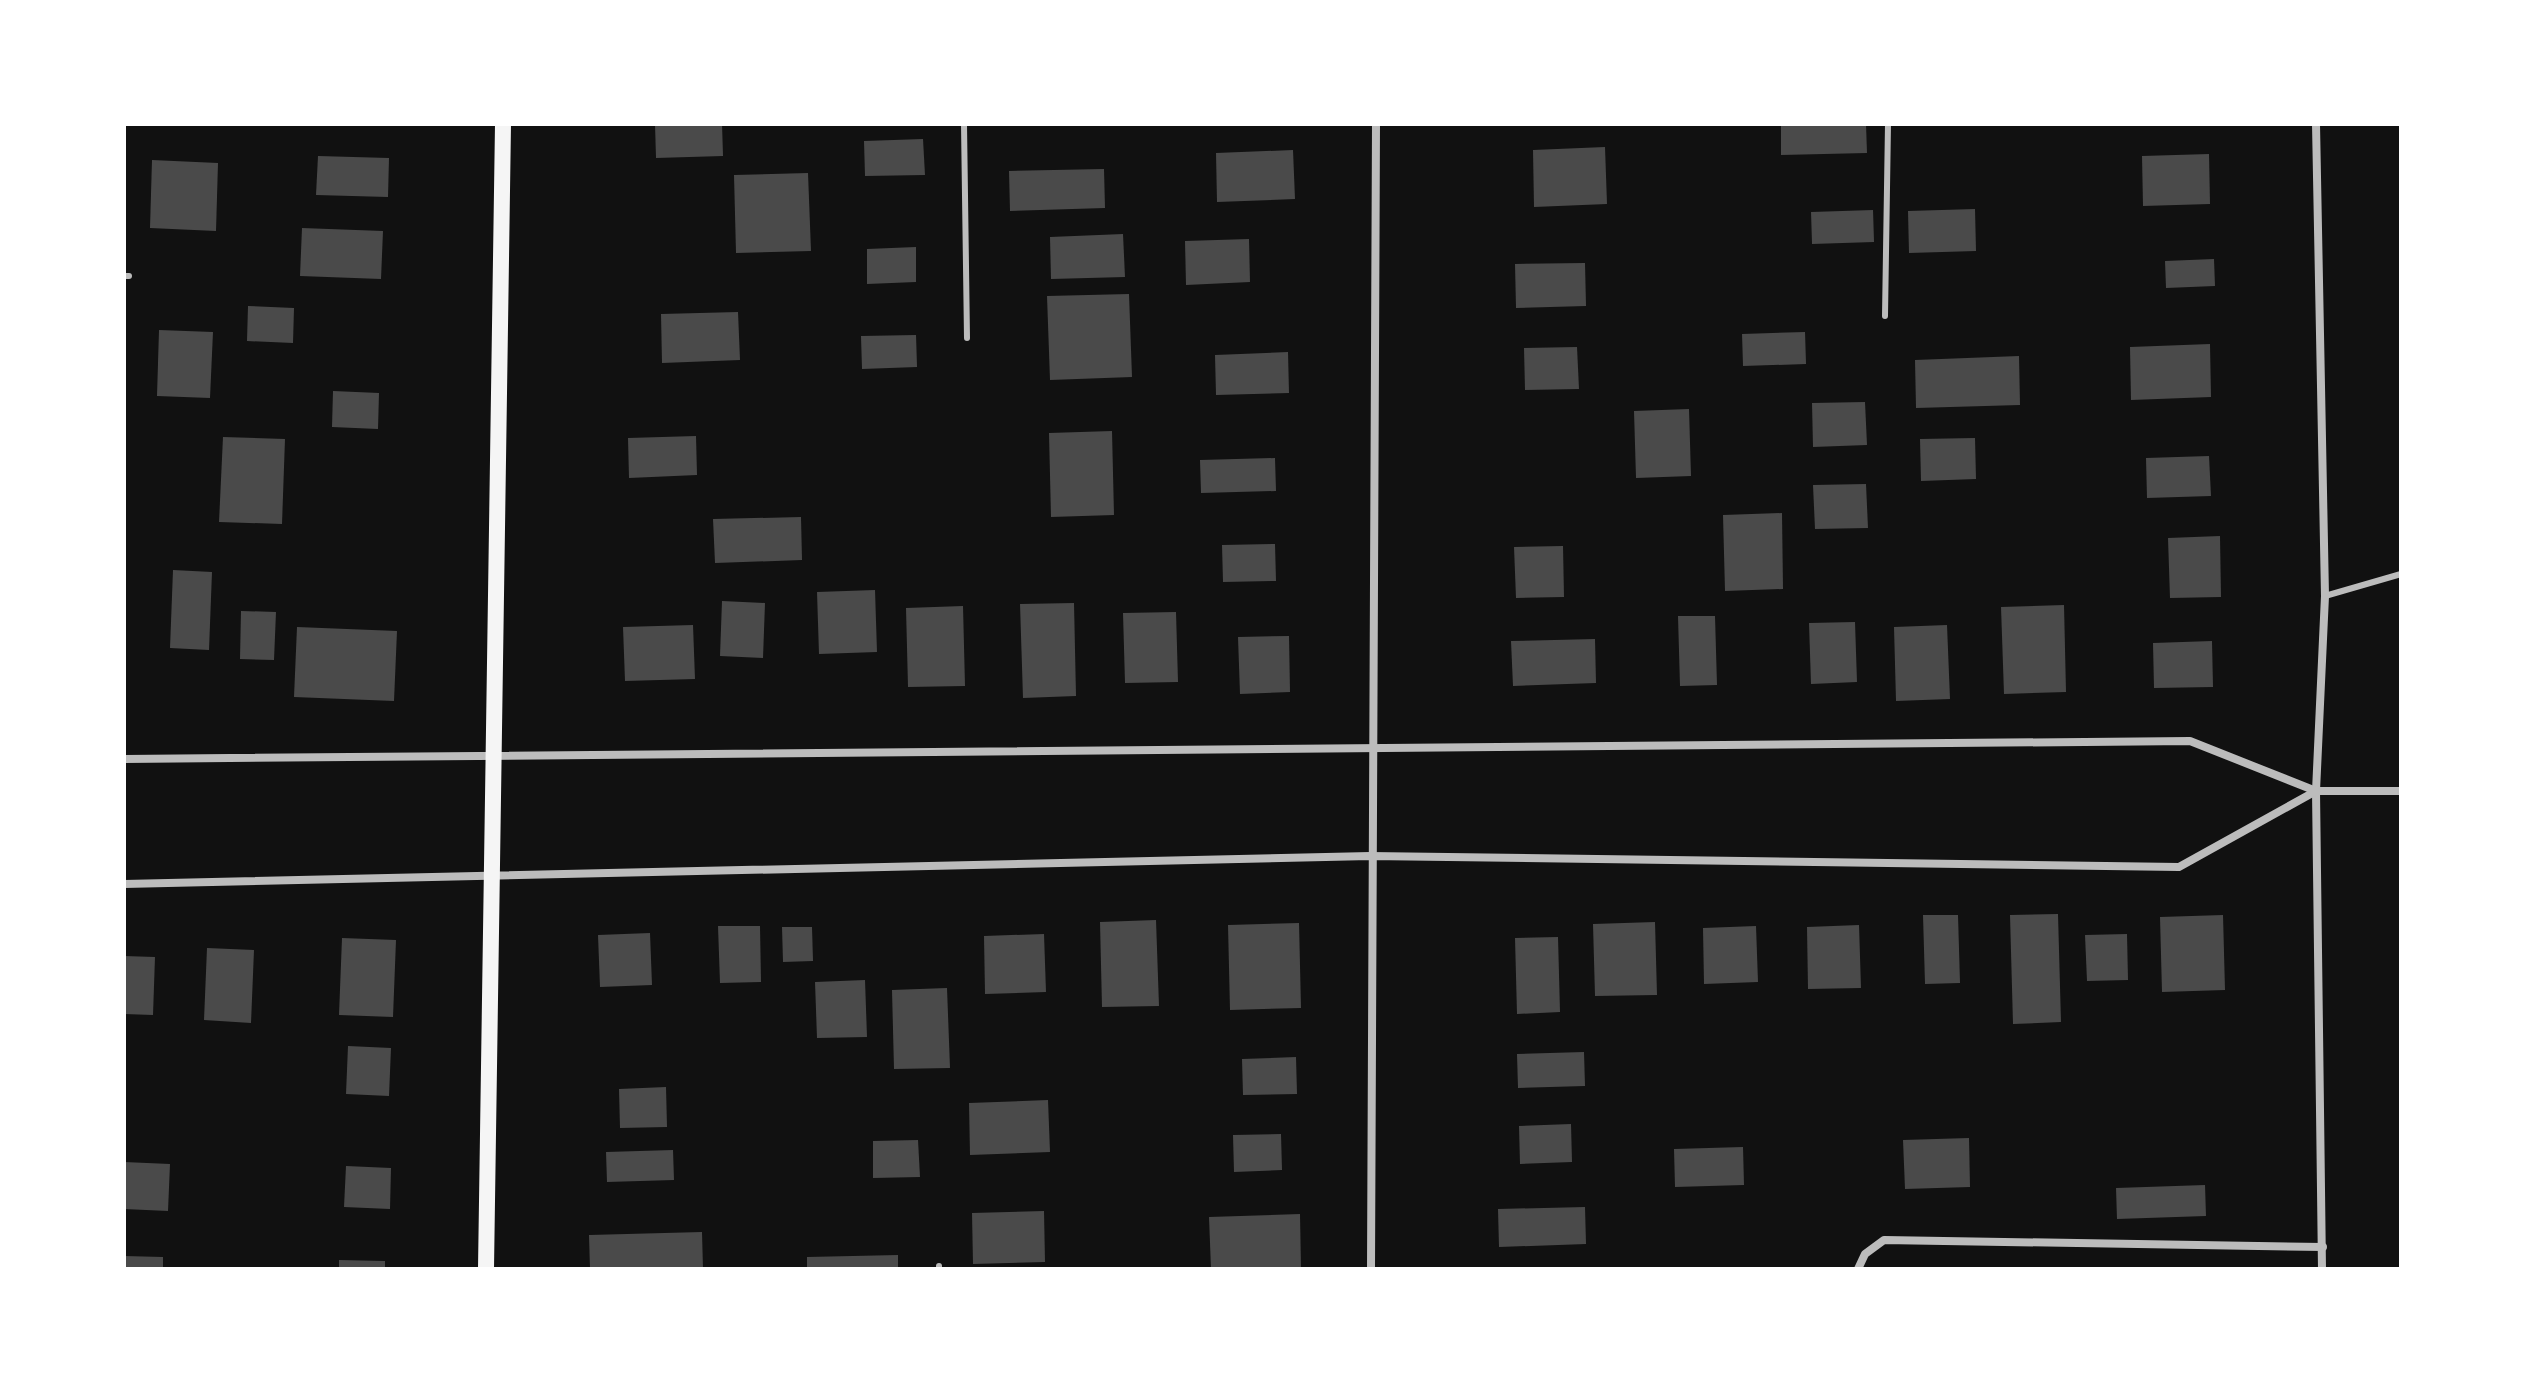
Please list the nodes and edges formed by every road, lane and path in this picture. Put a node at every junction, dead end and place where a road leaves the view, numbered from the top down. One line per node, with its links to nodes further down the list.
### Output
1 (503, 124): 11 (main road)
2 (964, 124): 7 (lane)
3 (1376, 124): 10 (street)
4 (1888, 124): 6 (lane)
5 (2316, 124): 9 (street)
6 (1885, 316)
7 (967, 338)
8 (2401, 574): 9 (lane)
9 (2325, 596): 13 (street)
10 (1371, 750): 11 (street); 13 (street); 15 (street)
11 (493, 757): 12 (street); 16 (main road)
12 (124, 759)
13 (2316, 791): 14 (street); 15 (street); 18 (street)
14 (2401, 791)
15 (1370, 856): 16 (street); 20 (street)
16 (491, 873): 17 (street); 19 (main road)
17 (124, 884)
18 (2323, 1247): 21 (street); 22 (street)
19 (486, 1269)
20 (1371, 1269)
21 (1858, 1269)
22 (2322, 1269)

